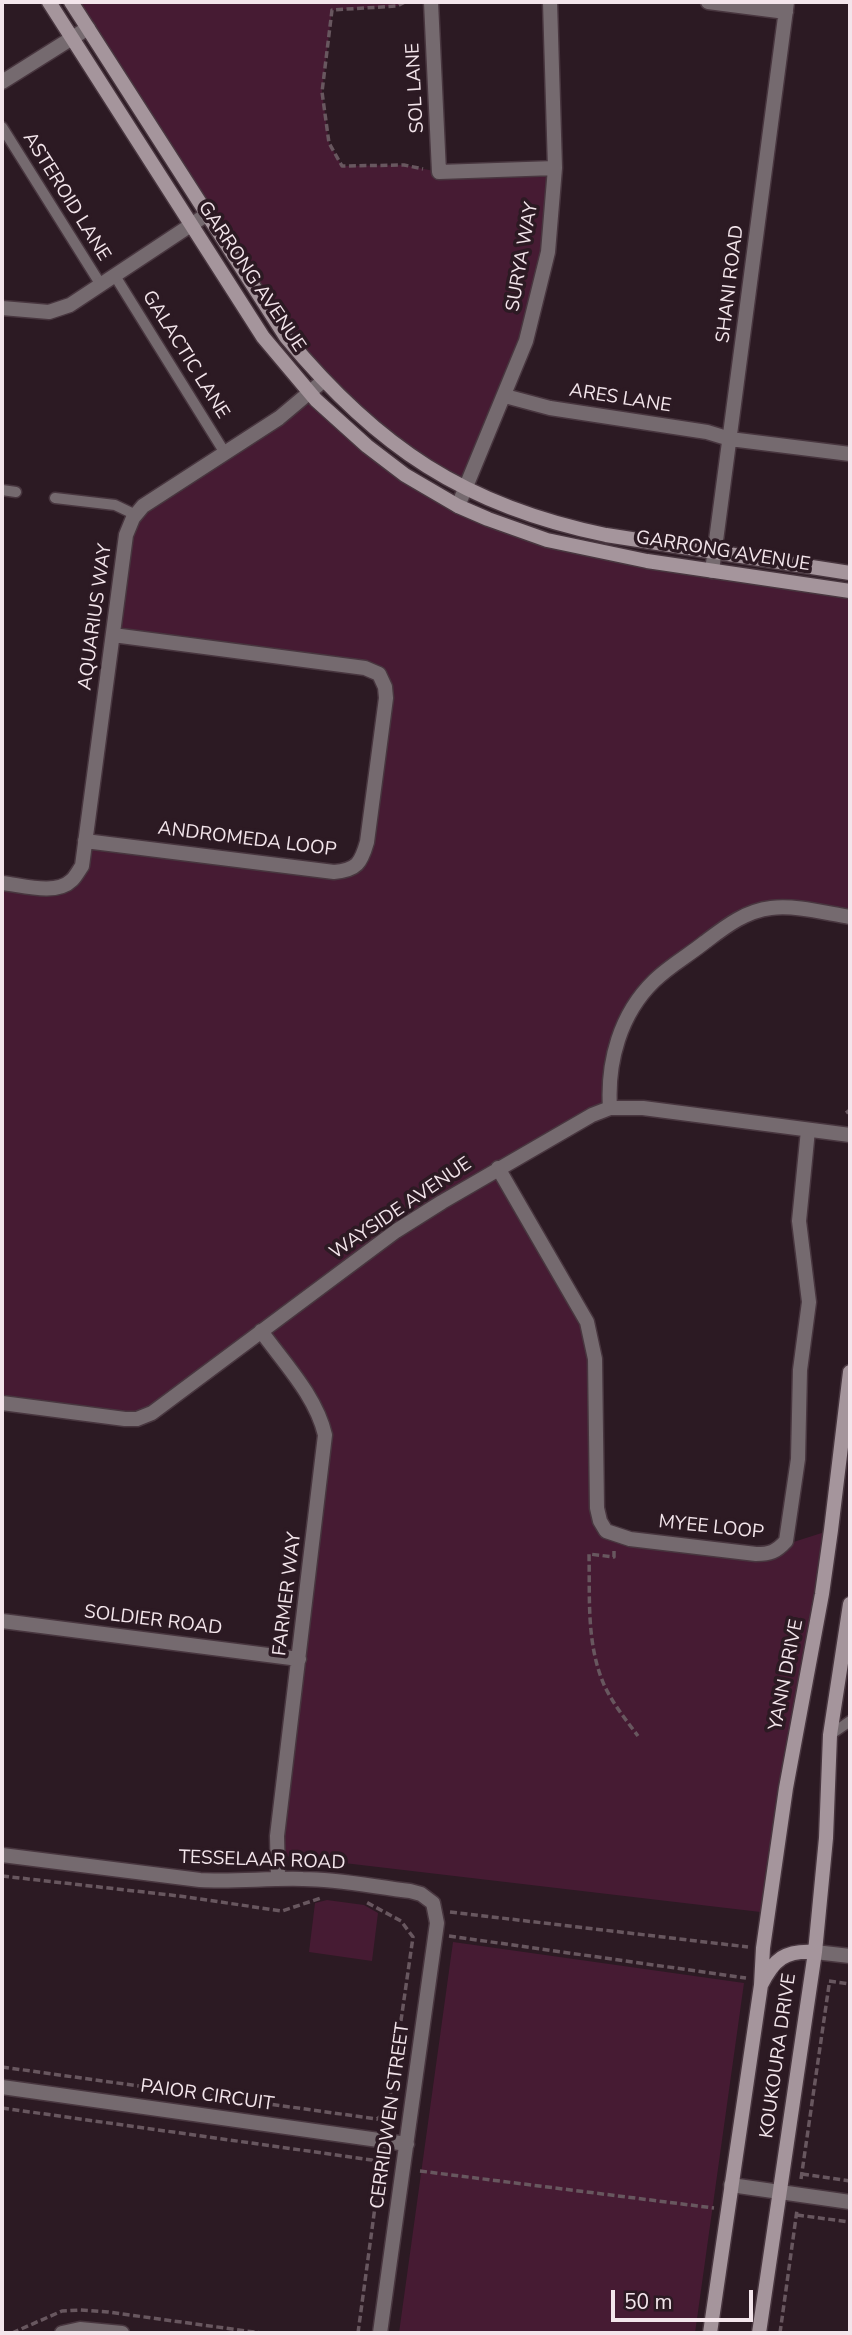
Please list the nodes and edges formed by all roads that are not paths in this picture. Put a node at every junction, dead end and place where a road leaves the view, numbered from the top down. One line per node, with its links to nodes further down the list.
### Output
1 (49, 2): 8 (street, GARRONG AVENUE)
2 (71, 2): 7 (street, GARRONG AVENUE)
3 (431, 2): 11 (street, SOL LANE)
4 (550, 2): 11 (street, SURYA WAY)
5 (708, 2): 6 (street)
6 (787, 7): 20 (street, SHANI ROAD)
7 (88, 28): 8 (street); 12 (street, GARRONG AVENUE)
8 (74, 37): 9 (street); 13 (street, GARRONG AVENUE)
9 (2, 82)
10 (2, 127): 15 (lane, ASTEROID LANE)
11 (555, 168): 19 (street, SURYA WAY)
12 (206, 215): 13 (street); 17 (street, GARRONG AVENUE)
13 (191, 224): 14 (street); 18 (street, GARRONG AVENUE)
14 (115, 276): 15 (street); 21 (lane, GALACTIC LANE)
15 (101, 285): 16 (street)
16 (2, 308)
17 (323, 381): 18 (street); 23 (street, GARRONG AVENUE)
18 (309, 393): 21 (street); 27 (street, GARRONG AVENUE)
19 (505, 396): 20 (street, ARES LANE); 23 (street, SURYA WAY)
20 (730, 439): 22 (street, ARES LANE); 29 (street, SHANI ROAD)
21 (225, 453): 28 (street)
22 (850, 454)
23 (466, 489): 27 (street, SURYA WAY); 29 (street, GARRONG AVENUE)
24 (2, 490): 25 (lane)
25 (16, 492)
26 (55, 498): 28 (lane)
27 (458, 506): 30 (street, GARRONG AVENUE)
28 (136, 515): 33 (street, AQUARIUS WAY)
29 (715, 552): 30 (street, SHANI ROAD); 31 (street, GARRONG AVENUE)
30 (712, 571): 32 (street, GARRONG AVENUE)
31 (850, 573)
32 (850, 591)
33 (113, 635): 34 (street, AQUARIUS WAY); 34 (street, ANDROMEDA LOOP)
34 (85, 841): 35 (street, AQUARIUS WAY)
35 (2, 883)
36 (850, 917): 37 (street)
37 (610, 1108): 38 (street, WAYSIDE AVENUE); 40 (street, WAYSIDE AVENUE)
38 (808, 1130): 39 (street, WAYSIDE AVENUE); 40 (street, MYEE LOOP)
39 (850, 1135)
40 (498, 1168): 41 (street, WAYSIDE AVENUE)
41 (261, 1331): 43 (street, WAYSIDE AVENUE); 46 (street, FARMER WAY)
42 (850, 1372): 54 (street, YANN DRIVE)
43 (2, 1403)
44 (850, 1604): 48 (street)
45 (2, 1621): 46 (street, SOLDIER ROAD)
46 (299, 1659): 50 (street, FARMER WAY)
47 (850, 1721): 48 (lane)
48 (830, 1735): 52 (street)
49 (2, 1856): 50 (street, TESSELAAR ROAD)
50 (278, 1880): 51 (street, TESSELAAR ROAD)
51 (434, 1907): 56 (street, CERRIDWEN STREET)
52 (815, 1952): 53 (street); 54 (street, KOUKOURA DRIVE); 58 (street, KOUKOURA DRIVE)
53 (850, 1956)
54 (761, 1985): 57 (street, KOUKOURA DRIVE)
55 (2, 2087): 56 (street, PAIOR CIRCUIT)
56 (407, 2144): 62 (street, CERRIDWEN STREET)
57 (731, 2185): 58 (street); 63 (street, KOUKOURA DRIVE)
58 (779, 2192): 59 (street); 64 (street, KOUKOURA DRIVE)
59 (850, 2202)
60 (62, 2333): 61 (street)
61 (122, 2333)
62 (380, 2333)
63 (710, 2333)
64 (759, 2333)

